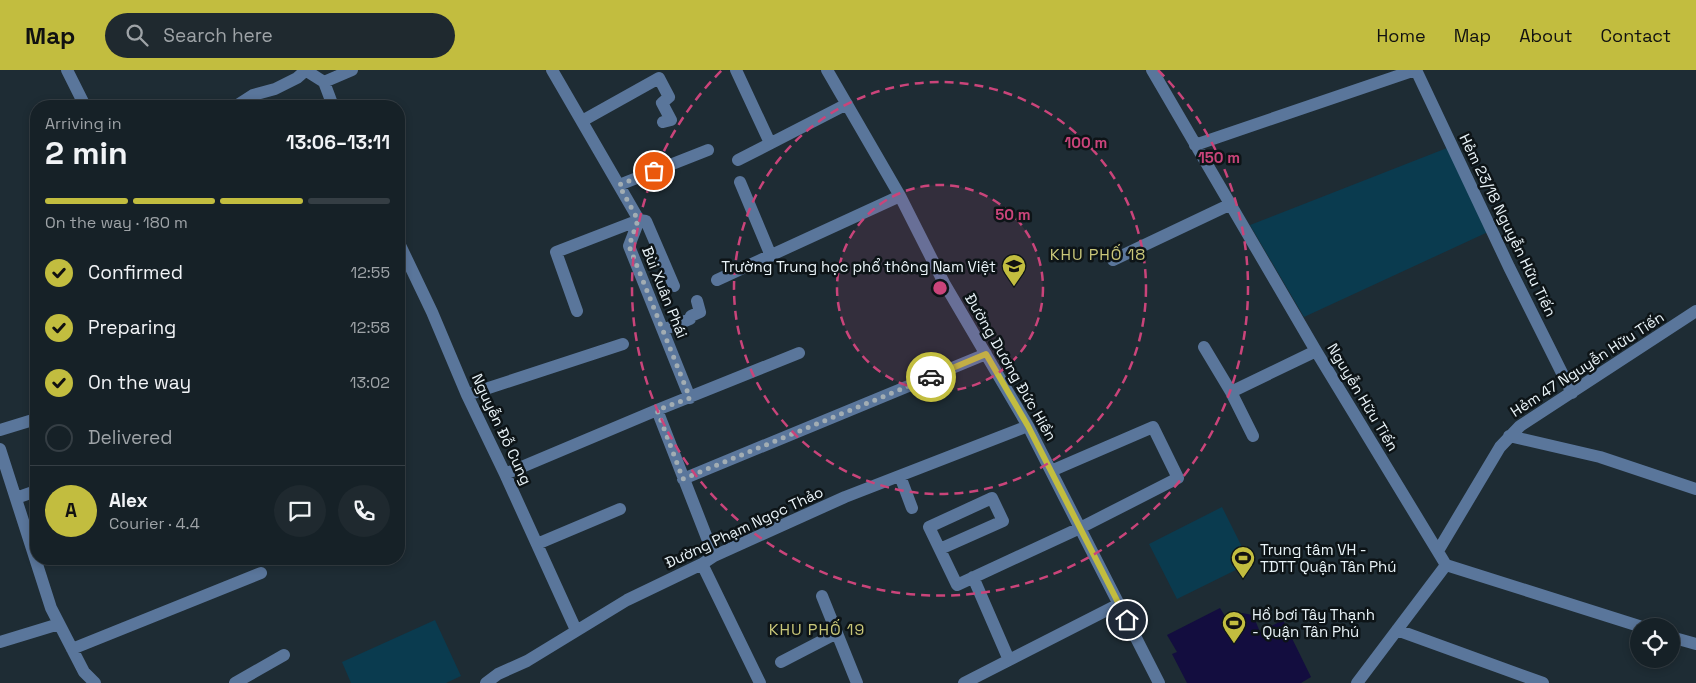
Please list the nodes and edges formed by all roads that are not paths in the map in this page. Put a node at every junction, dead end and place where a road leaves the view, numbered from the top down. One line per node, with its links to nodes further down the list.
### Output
1 (67, 70): 10 (street)
2 (305, 70): 9 (street); 11 (street)
3 (352, 70): 9 (street)
4 (552, 70): 14 (street)
5 (736, 70): 16 (street)
6 (828, 70): 13 (street, Đường Dương Đức Hiền)
7 (1152, 70): 17 (street, Nguyễn Hữu Tiến)
8 (1415, 70): 17 (street); 40 (street, Hẻm 23/18 Nguyễn Hữu Tiến)
9 (324, 82): 12 (street)
10 (82, 100)
11 (245, 100)
12 (331, 100)
13 (847, 104): 16 (street); 22 (street, Đường Dương Đức Hiền)
14 (582, 121): 15 (street); 21 (street)
15 (663, 122)
16 (770, 143): 19 (street)
17 (1196, 145): 23 (street, Nguyễn Hữu Tiến)
18 (708, 150): 21 (street)
19 (738, 160)
20 (740, 182): 26 (street)
21 (619, 185): 24 (street)
22 (900, 196): 26 (street); 38 (street, Đường Dương Đức Hiền)
23 (1231, 204): 27 (street); 36 (street, Nguyễn Hữu Tiến)
24 (638, 220): 29 (street); 31 (street); 33 (street, Bùi Xuân Phái)
25 (405, 256): 41 (street, Nguyễn Đỗ Cung)
26 (771, 256): 28 (street)
27 (1113, 260)
28 (717, 280)
29 (674, 286)
30 (697, 301): 33 (street)
31 (576, 311)
32 (1696, 311): 40 (street, Hẻm 47 Nguyễn Hữu Tiến)
33 (663, 330): 42 (street, Bùi Xuân Phái)
34 (623, 344): 41 (street)
35 (1204, 347): 39 (street)
36 (1316, 351): 39 (street); 63 (street, Nguyễn Hữu Tiến)
37 (799, 353): 42 (street)
38 (986, 354): 45 (street, Đường Dương Đức Hiền); 53 (street)
39 (1231, 392): 47 (street)
40 (1572, 393): 48 (street, Hẻm 47 Nguyễn Hữu Tiến)
41 (466, 395): 51 (street, Nguyễn Đỗ Cung)
42 (690, 398): 43 (street)
43 (657, 410): 51 (street); 53 (street)
44 (30, 421): 46 (street)
45 (1028, 426): 50 (street, Đường Dương Đức Hiền); 52 (street, Đường Phạm Ngọc Thảo)
46 (0, 430)
47 (1253, 436)
48 (1509, 436): 54 (street); 63 (street, Hẻm 47 Nguyễn Hữu Tiến)
49 (0, 449): 56 (street)
50 (1051, 472): 59 (street, Đường Dương Đức Hiền); 59 (street)
51 (505, 474): 61 (street, Nguyễn Đỗ Cung)
52 (900, 476): 58 (street); 64 (street, Đường Phạm Ngọc Thảo)
53 (683, 479): 64 (street)
54 (1690, 487)
55 (30, 493): 56 (street)
56 (16, 498): 60 (street)
57 (620, 508): 61 (street)
58 (912, 508)
59 (1080, 528): 69 (street); 71 (street, Đường Dương Đức Hiền)
60 (30, 542)
61 (537, 544): 74 (street, Nguyễn Đỗ Cung)
62 (940, 549): 62 (street); 69 (street)
63 (1438, 551): 67 (street, Nguyễn Hữu Tiến)
64 (714, 556): 65 (street, Đường Phạm Ngọc Thảo)
65 (702, 564): 74 (street, Đường Phạm Ngọc Thảo); 87 (street)
66 (37, 565): 73 (street)
67 (1446, 565): 72 (street); 75 (street)
68 (261, 573): 80 (street)
69 (973, 577): 82 (street)
70 (822, 596): 76 (street)
71 (1119, 604): 82 (street); 90 (street, Đường Dương Đức Hiền)
72 (1630, 623)
73 (59, 624): 78 (street); 80 (street)
74 (576, 630): 86 (street, Đường Phạm Ngọc Thảo)
75 (1397, 630): 91 (street); 92 (street)
76 (837, 633): 83 (street); 88 (street)
77 (1680, 640): 79 (street)
78 (0, 642)
79 (1696, 644)
80 (72, 649): 84 (street)
81 (284, 655): 85 (street)
82 (1009, 660): 89 (street)
83 (781, 662)
84 (95, 683)
85 (235, 683)
86 (486, 683)
87 (760, 683)
88 (857, 683)
89 (964, 683)
90 (1159, 683)
91 (1357, 683)
92 (1543, 683)

